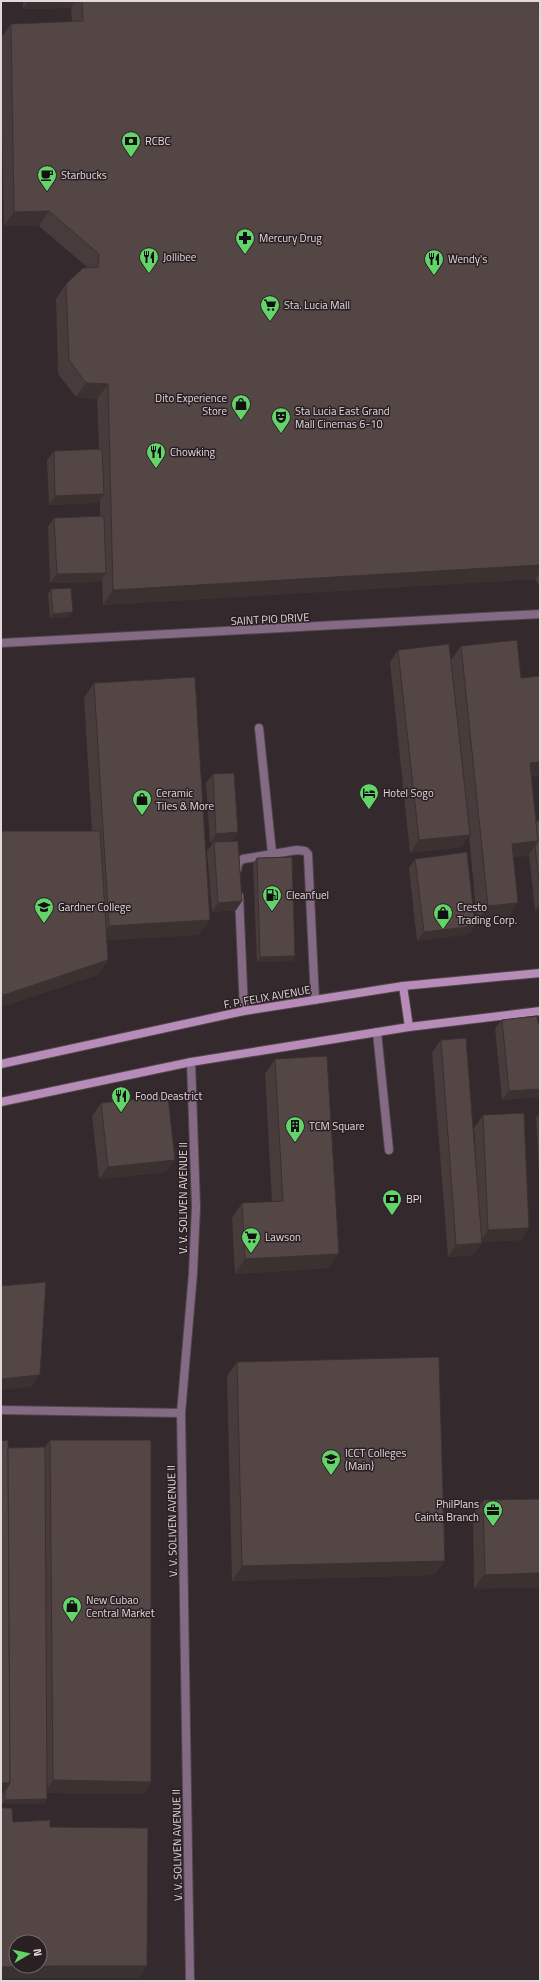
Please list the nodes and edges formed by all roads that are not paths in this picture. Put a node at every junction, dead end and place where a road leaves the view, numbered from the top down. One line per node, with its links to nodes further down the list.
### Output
1 (540, 614): 2 (street, SAINT PIO DRIVE)
2 (1, 643)
3 (259, 728): 4 (street)
4 (272, 853): 7 (street); 8 (street)
5 (540, 974): 6 (main road, F. P. FELIX AVENUE)
6 (403, 986): 7 (main road, F. P. FELIX AVENUE); 10 (main road)
7 (315, 1000): 8 (main road, F. P. FELIX AVENUE)
8 (244, 1011): 13 (main road, F. P. FELIX AVENUE)
9 (540, 1011): 10 (main road)
10 (410, 1027): 11 (main road)
11 (378, 1032): 12 (main road); 15 (street)
12 (191, 1062): 14 (main road); 17 (street, V. V. SOLIVEN AVENUE II)
13 (1, 1064)
14 (1, 1102)
15 (389, 1150)
16 (1, 1410): 17 (street)
17 (181, 1413): 18 (street, V. V. SOLIVEN AVENUE II)
18 (190, 1981)

